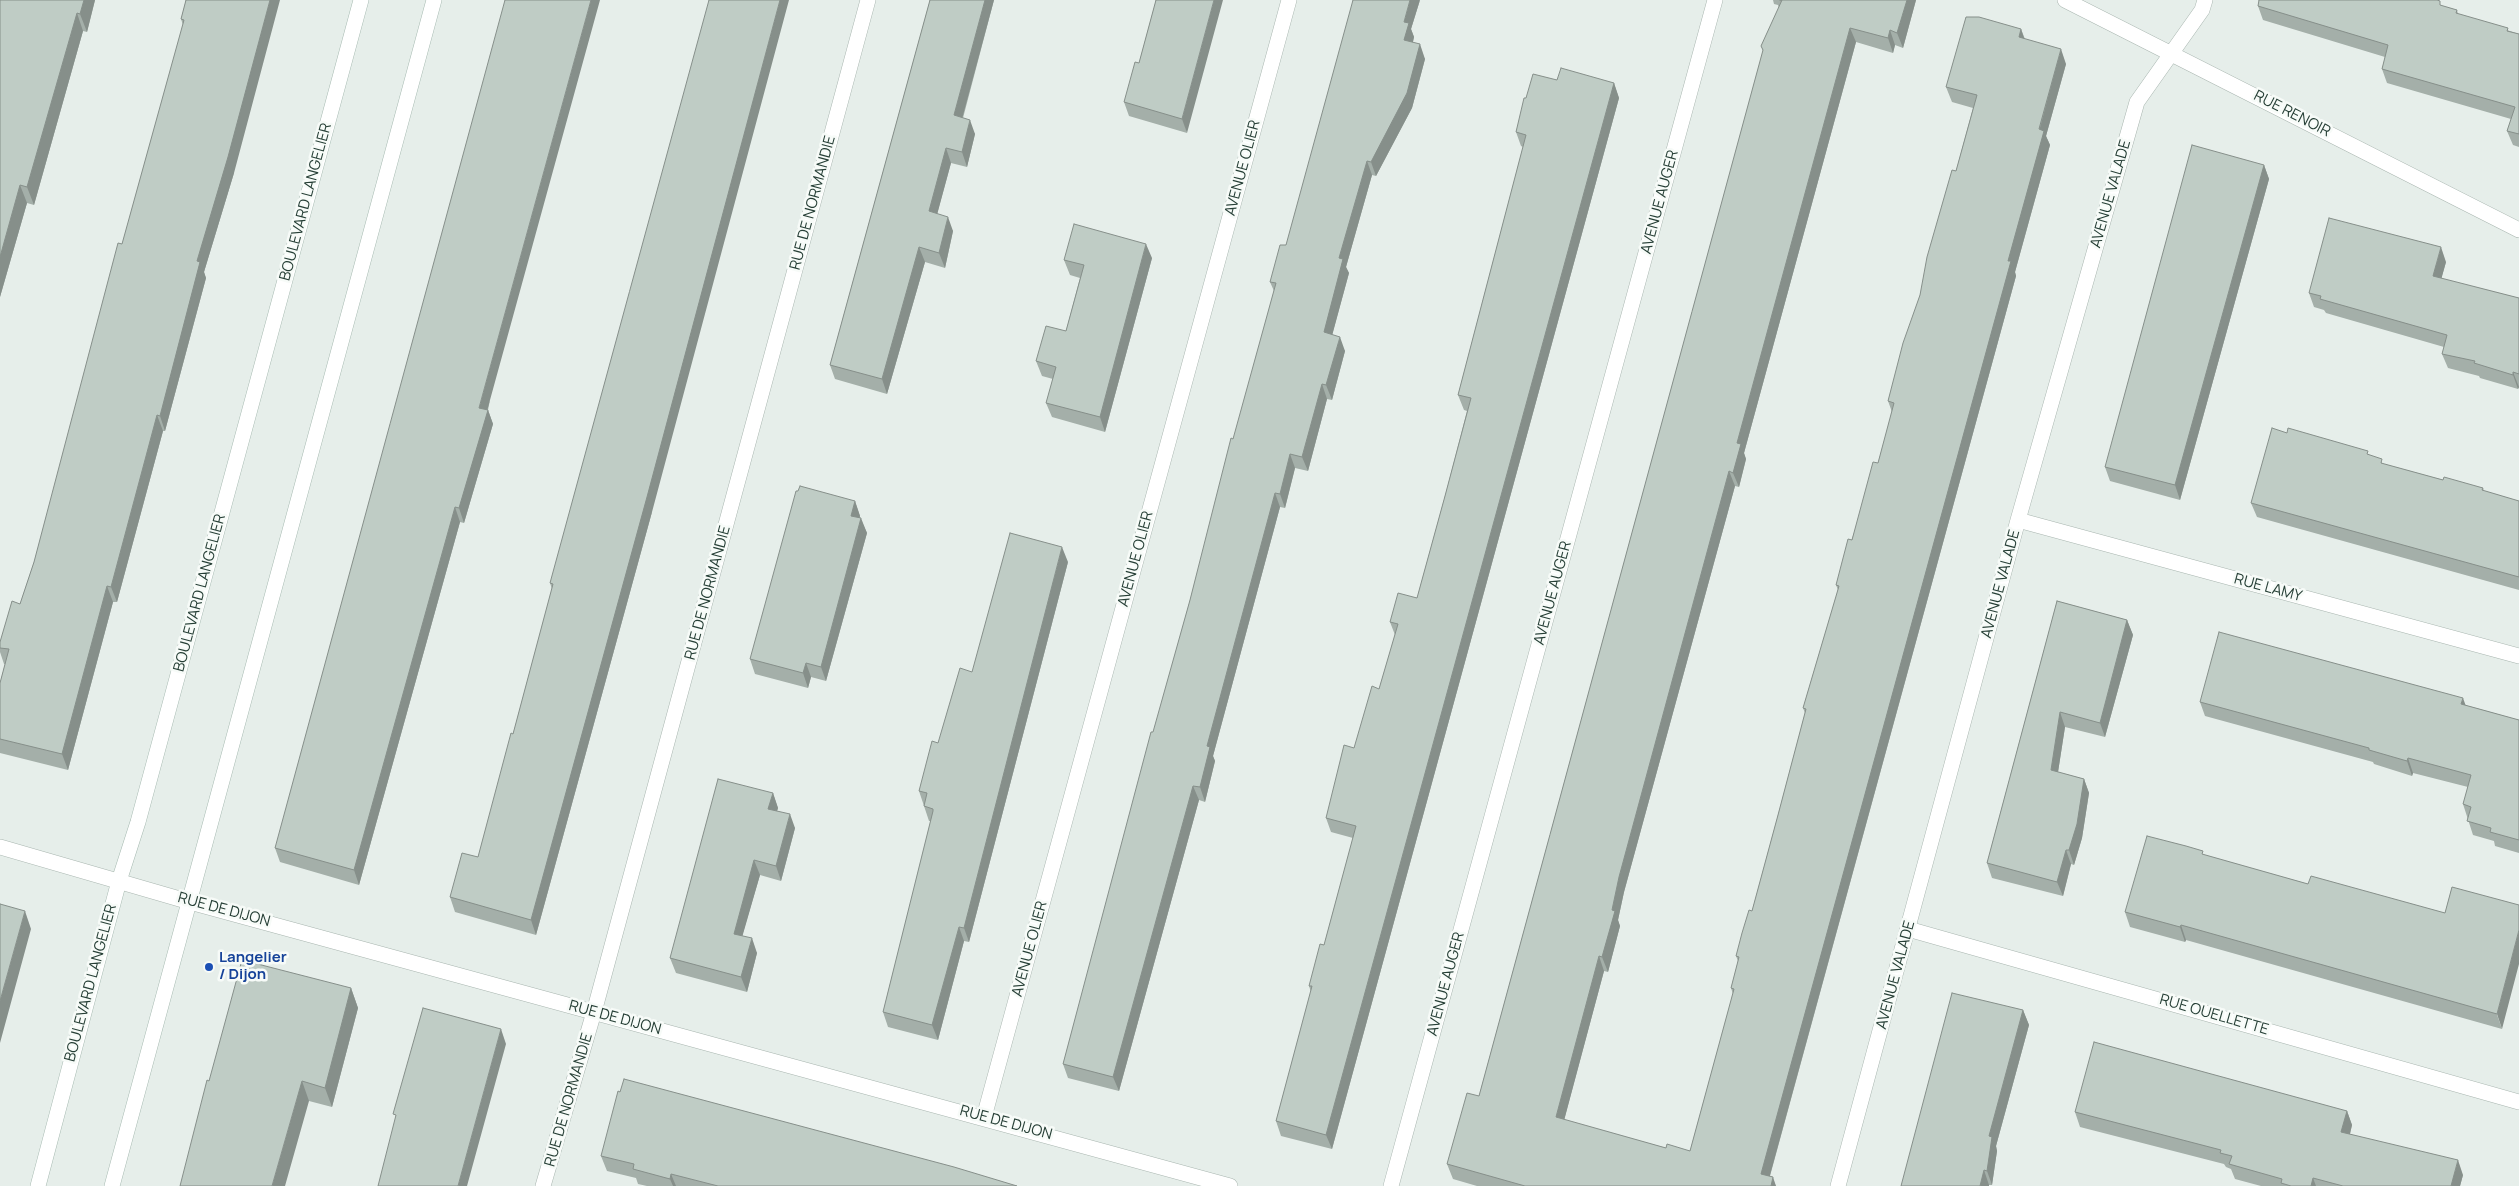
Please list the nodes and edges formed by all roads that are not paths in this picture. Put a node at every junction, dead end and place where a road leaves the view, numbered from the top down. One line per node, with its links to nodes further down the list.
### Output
1 (362, 0): 13 (street, BOULEVARD LANGELIER)
2 (434, 0): 14 (street)
3 (868, 0): 16 (street, RUE DE NORMANDIE)
4 (1289, 0): 18 (street, AVENUE OLIER)
5 (1715, 0): 23 (street, AVENUE AUGER)
6 (2065, 0): 8 (street, RUE RENOIR)
7 (2205, 0): 8 (street, AVENUE VALADE)
8 (2171, 52): 9 (street, RUE RENOIR); 10 (street, AVENUE VALADE)
9 (2519, 230)
10 (2018, 520): 11 (street, RUE LAMY); 15 (street, AVENUE VALADE)
11 (2519, 656)
12 (0, 847): 13 (street, RUE DE DIJON)
13 (118, 881): 14 (street, RUE DE DIJON); 19 (street, BOULEVARD LANGELIER)
14 (190, 902): 16 (street, RUE DE DIJON); 20 (street)
15 (1908, 929): 17 (street, RUE OUELLETTE); 24 (street, AVENUE VALADE)
16 (594, 1012): 18 (street, RUE DE DIJON); 21 (street, RUE DE NORMANDIE)
17 (2519, 1102)
18 (984, 1117): 22 (street, RUE DE DIJON)
19 (38, 1186)
20 (112, 1186)
21 (543, 1186)
22 (1230, 1186)
23 (1391, 1186)
24 (1838, 1186)

